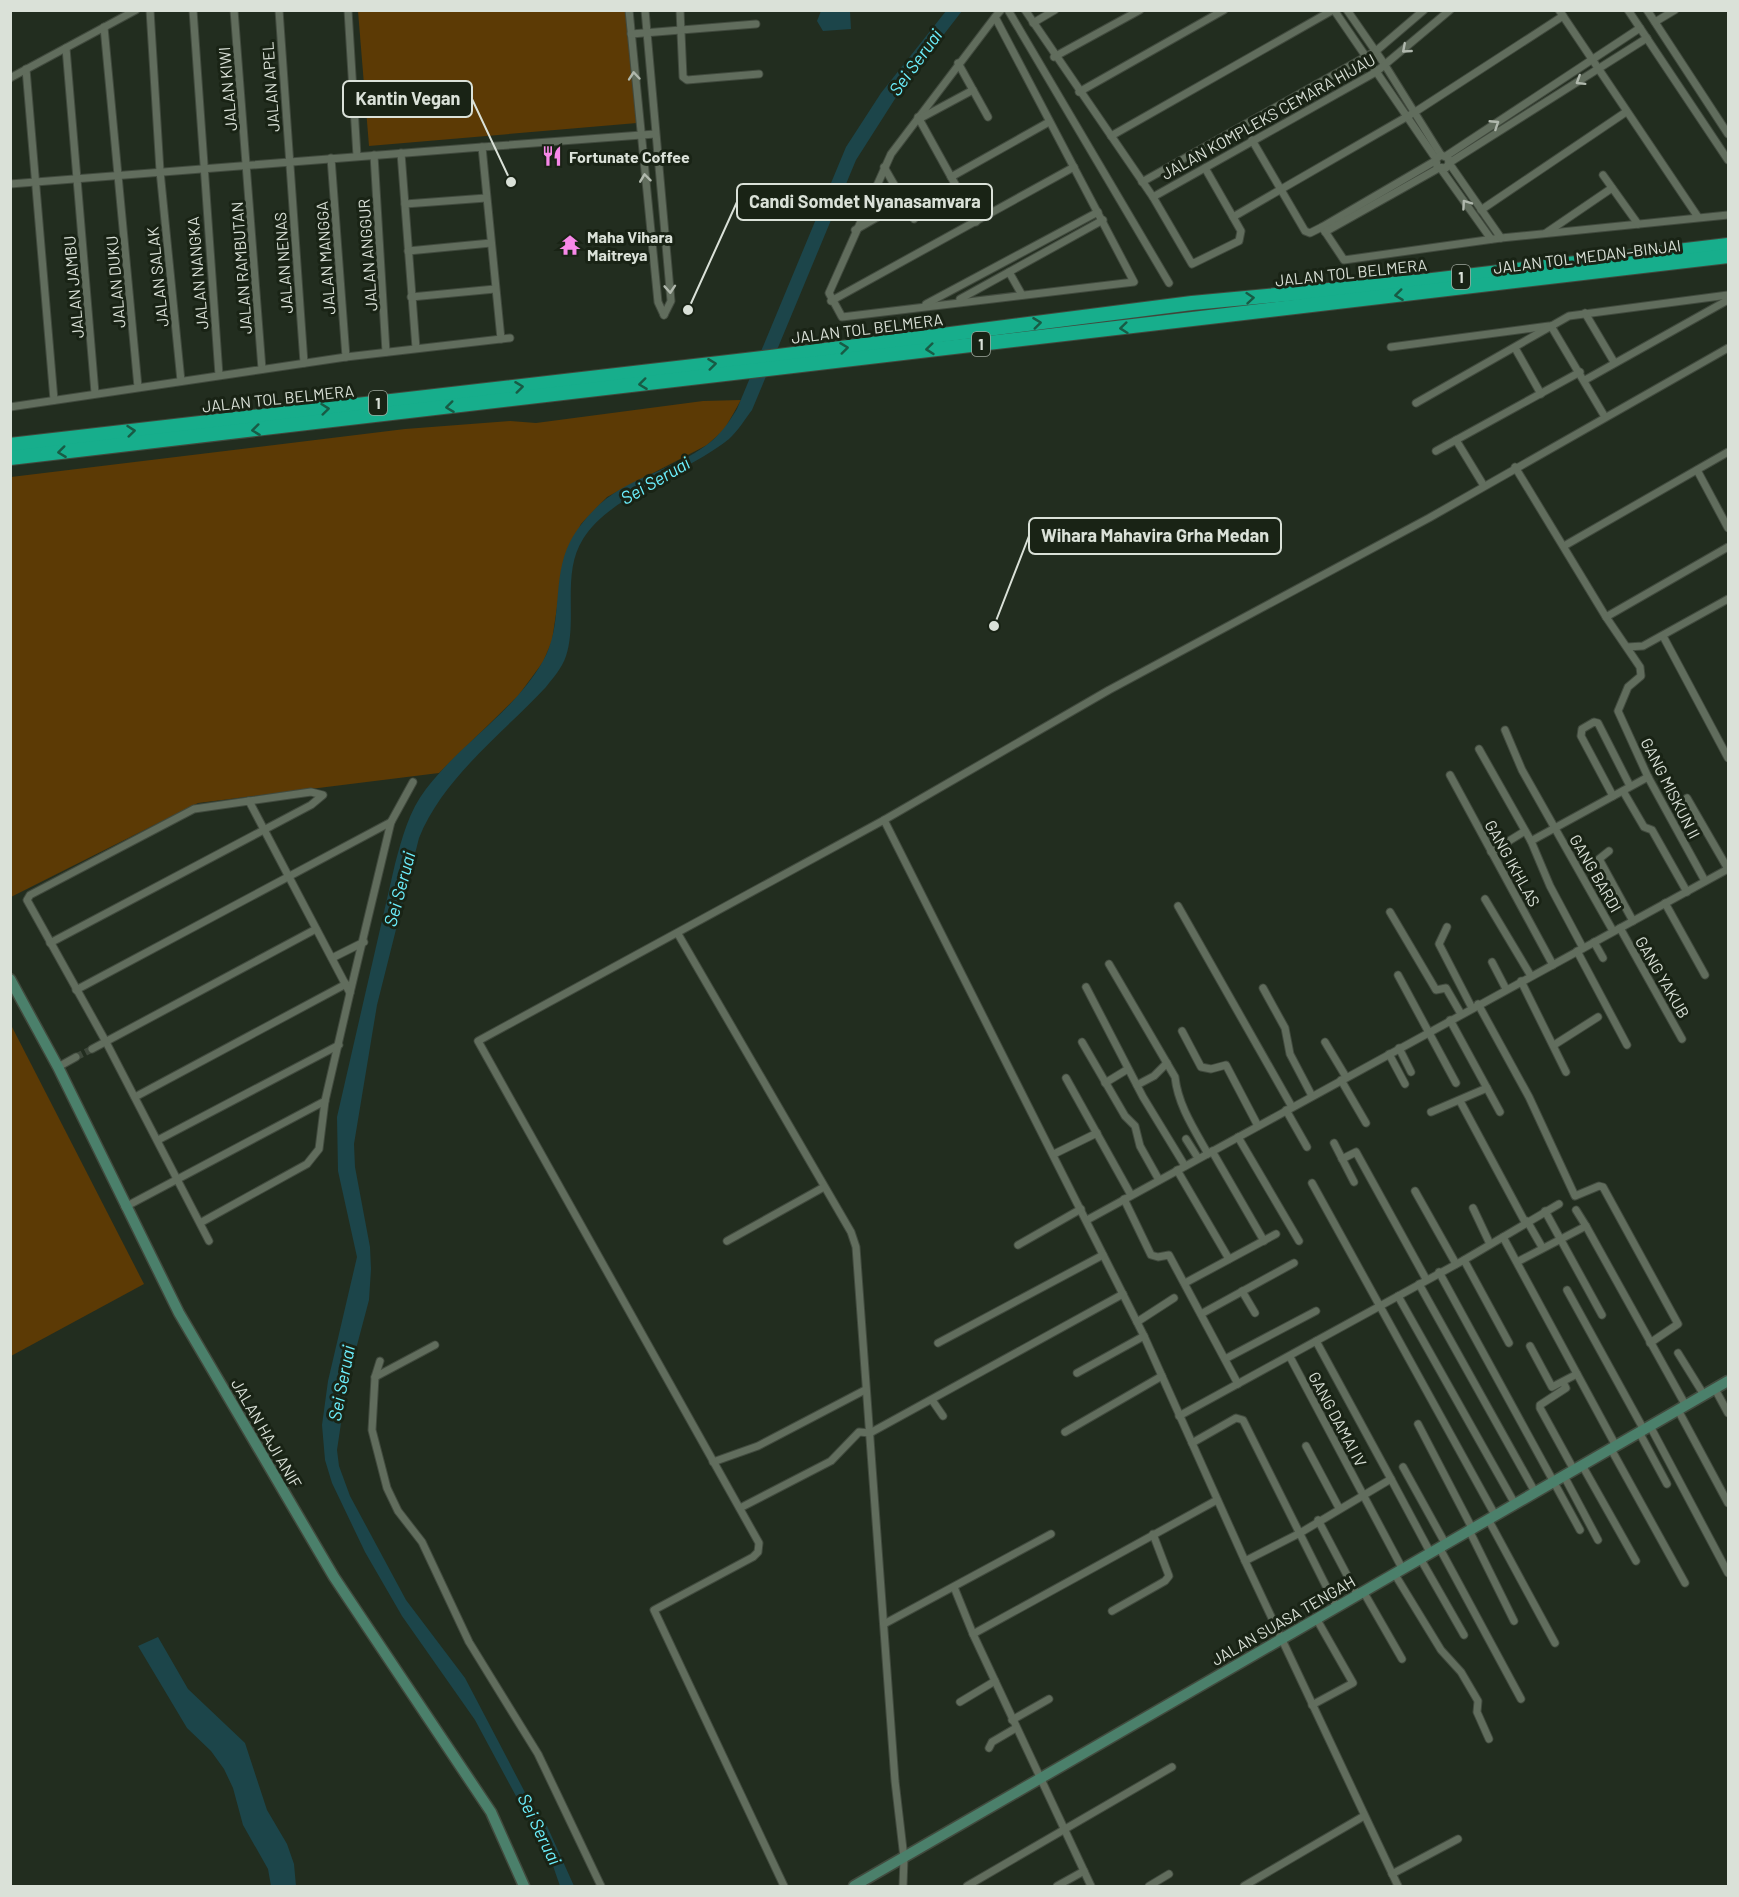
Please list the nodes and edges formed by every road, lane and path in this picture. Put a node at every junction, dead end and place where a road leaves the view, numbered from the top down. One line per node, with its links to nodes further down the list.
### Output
1 (136, 10): 28 (street)
2 (193, 10): 70 (street, JALAN NANGKA)
3 (234, 10): 67 (street, JALAN KIWI)
4 (279, 10): 65 (street, JALAN APEL)
5 (348, 10): 62 (street)
6 (629, 10): 32 (street)
7 (645, 10): 31 (street)
8 (680, 10): 30 (street)
9 (1001, 10): 24 (street)
10 (1008, 10): 107 (street)
11 (1024, 10): 26 (street)
12 (1055, 10): 26 (street)
13 (1140, 10): 36 (street)
14 (1224, 10): 47 (street)
15 (1333, 10): 37 (street); 57 (street)
16 (1347, 10): 35 (street)
17 (1424, 10): 35 (street, JALAN KOMPLEKS CEMARA HIJAU)
18 (1450, 10): 40 (street, JALAN KOMPLEKS CEMARA HIJAU, one-way to 40)
19 (1628, 10): 29 (street)
20 (1647, 10): 25 (street)
21 (1676, 10): 25 (street)
22 (151, 11): 72 (street, JALAN SALAK)
23 (1561, 13): 38 (street); 48 (street)
24 (994, 17): 39 (street); 53 (street)
25 (1655, 22): 56 (street)
26 (1033, 23): 36 (street)
27 (756, 24): 30 (street)
28 (104, 27): 34 (street); 73 (street, JALAN DUKU)
29 (1640, 28): 33 (street); 38 (street)
30 (681, 29): 31 (street); 44 (street)
31 (647, 32): 32 (street); 55 (street)
32 (631, 34): 54 (street, one-way to 32)
33 (1647, 38): 42 (street); 64 (street)
34 (66, 48): 41 (street); 76 (street, JALAN JAMBU)
35 (1377, 53): 37 (street, JALAN KOMPLEKS CEMARA HIJAU); 40 (street)
36 (1054, 57): 47 (street)
37 (1367, 60): 43 (street); 78 (street, JALAN KOMPLEKS CEMARA HIJAU)
38 (1593, 60): 42 (street); 66 (street, one-way to 38)
39 (958, 63): 46 (street); 52 (street)
40 (1385, 64): 43 (street, JALAN KOMPLEKS CEMARA HIJAU); 48 (street)
41 (26, 69): 45 (street); 77 (street)
42 (1599, 69): 49 (street); 66 (street, one-way to 66)
43 (1374, 71): 51 (street); 58 (street, JALAN KOMPLEKS CEMARA HIJAU)
44 (759, 74)
45 (10, 78)
46 (973, 90): 50 (street); 52 (street)
47 (1079, 92): 57 (street)
48 (1414, 112): 51 (street); 66 (street)
49 (1626, 112): 86 (street); 90 (street)
50 (988, 117)
51 (1407, 117): 66 (street); 80 (street)
52 (919, 118): 68 (street); 75 (street)
53 (1049, 122): 69 (street); 75 (street)
54 (640, 134): 55 (street); 59 (street); 94 (street, one-way to 54)
55 (655, 134): 92 (street)
56 (1728, 134)
57 (1111, 136): 78 (street)
58 (1252, 140): 71 (street, JALAN KOMPLEKS CEMARA HIJAU); 80 (street)
59 (482, 147): 60 (street); 83 (street)
60 (400, 153): 61 (street); 85 (street)
61 (374, 155): 62 (street); 125 (street, JALAN ANGGUR)
62 (357, 156): 63 (street)
63 (331, 158): 65 (street); 126 (street, JALAN MANGGA)
64 (1728, 160)
65 (289, 162): 67 (street); 128 (street, JALAN NENAS)
66 (1441, 162): 86 (street); 97 (street); 101 (street, one-way to 66)
67 (247, 165): 70 (street); 131 (street, JALAN RAMBUTAN)
68 (884, 167): 84 (street); 98 (street)
69 (1074, 167): 87 (street); 95 (street)
70 (202, 168): 72 (street); 133 (street, JALAN NANGKA)
71 (1205, 168): 82 (street, JALAN KOMPLEKS CEMARA HIJAU); 89 (street)
72 (160, 171): 73 (street); 135 (street, JALAN SALAK)
73 (119, 175): 76 (street); 136 (street, JALAN DUKU)
74 (1603, 175): 81 (street)
75 (951, 177): 95 (street)
76 (78, 178): 77 (street); 137 (street, JALAN JAMBU)
77 (36, 182): 79 (street); 139 (street)
78 (1142, 182): 82 (street)
79 (10, 184)
80 (1280, 188): 89 (street); 97 (street)
81 (1612, 188): 96 (street); 99 (street)
82 (1153, 197): 89 (street)
83 (486, 198): 85 (street); 102 (street)
84 (904, 202): 91 (street); 98 (street)
85 (405, 204): 104 (street)
86 (1481, 210): 100 (street)
87 (1098, 212): 93 (street); 115 (street)
88 (1728, 215): 90 (street)
89 (1233, 217)
90 (1698, 217): 96 (street)
91 (914, 219)
92 (665, 220): 94 (street); 94 (street, one-way to 94)
93 (1102, 220): 106 (street); 109 (street)
94 (650, 222)
95 (976, 222): 113 (street)
96 (1638, 224): 99 (street)
97 (1323, 229): 101 (street)
98 (855, 230): 113 (street)
99 (1544, 235): 100 (street)
100 (1501, 238): 101 (street)
101 (1491, 239)
102 (491, 243): 104 (street); 108 (street)
103 (1728, 245): 127 (highway, JALAN TOL BELMERA / 1, one-way to 103)
104 (408, 251): 111 (street)
105 (1728, 256): 117 (highway, JALAN TOL MEDAN–BINJAI / 1, one-way to 117)
106 (1009, 272): 109 (street); 114 (street)
107 (1169, 282)
108 (495, 289): 111 (street); 120 (street)
109 (1022, 294): 114 (street)
110 (1728, 295): 116 (street)
111 (411, 297): 122 (street)
112 (1728, 300): 129 (street)
113 (831, 301): 115 (street)
114 (956, 301): 115 (street)
115 (921, 307)
116 (1585, 314): 118 (street); 129 (street)
117 (1200, 319): 127 (highway, JALAN TOL BELMERA / 1, one-way to 127)
118 (1551, 326): 121 (street); 123 (street); 132 (street)
119 (510, 338): 120 (street)
120 (501, 339): 122 (street)
121 (1391, 347)
122 (416, 348): 125 (street)
123 (1515, 348): 138 (street); 140 (street)
124 (1728, 348): 142 (street)
125 (386, 352): 126 (street)
126 (346, 357): 128 (street)
127 (783, 361): 130 (highway, JALAN TOL BELMERA / 1)
128 (304, 363): 131 (street)
129 (1614, 363): 134 (street)
130 (744, 366): 143 (highway, JALAN TOL BELMERA / 1, one-way to 130); 149 (highway, JALAN TOL BELMERA / 1, one-way to 149)
131 (262, 369): 133 (street)
132 (1580, 372): 134 (street); 138 (street)
133 (219, 375): 135 (street)
134 (1585, 380): 142 (street)
135 (181, 381): 136 (street)
136 (138, 387): 137 (street)
137 (95, 393): 139 (street)
138 (1541, 394): 145 (street)
139 (54, 400): 141 (street)
140 (1416, 403)
141 (10, 407)
142 (1605, 417): 150 (street)
143 (107, 434): 144 (highway); 146 (highway, JALAN TOL BELMERA / 1)
144 (10, 439)
145 (1456, 440): 147 (street); 152 (street)
146 (10, 445)
147 (1436, 451)
148 (1728, 452): 151 (street)
149 (10, 459)
150 (1515, 467): 152 (street); 154 (street)
151 (1697, 470): 153 (street); 154 (street)
152 (1484, 486): 171 (street)
153 (1728, 528)
154 (1564, 546): 157 (street)
155 (1728, 547): 157 (street)
156 (1728, 599): 158 (street)
157 (1606, 617): 159 (street)
158 (1663, 636): 159 (street); 162 (street)
159 (1627, 647): 164 (street, GANG MISKUN II)
160 (1505, 730): 173 (street, GANG BARDI)
161 (1479, 749): 175 (street)
162 (1728, 758)
163 (1450, 775): 178 (street, GANG IKHLAS)
164 (1648, 777): 166 (street); 181 (street, GANG MISKUN II)
165 (413, 782): 172 (street)
166 (1630, 786): 167 (street); 168 (street)
167 (1623, 791): 168 (street); 182 (street)
168 (1613, 796): 173 (street)
169 (1687, 798): 179 (street)
170 (249, 801): 174 (street); 174 (street); 194 (street)
171 (884, 820): 191 (street); 257 (street)
172 (391, 822): 180 (street); 192 (street)
173 (1555, 829): 176 (street); 190 (street, GANG BARDI)
174 (265, 830): 180 (street); 194 (street)
175 (1525, 831): 176 (street); 178 (street)
176 (1530, 841): 195 (street)
177 (1609, 851): 187 (street)
178 (1491, 852): 200 (street, GANG IKHLAS)
179 (1728, 869): 181 (street)
180 (289, 876): 189 (street); 210 (street)
181 (1705, 881): 182 (street)
182 (1687, 892): 184 (street)
183 (1485, 899): 203 (street)
184 (1665, 903): 187 (street); 202 (street)
185 (1178, 906): 245 (street)
186 (1390, 912): 213 (street)
187 (1634, 921): 190 (street)
188 (1447, 927): 212 (street)
189 (316, 929): 196 (street); 219 (street)
190 (1616, 930): 193 (street); 218 (street, GANG YAKUB)
191 (678, 934): 265 (street); 341 (street)
192 (364, 942): 196 (street); 211 (street)
193 (1594, 942): 195 (street); 197 (street)
194 (50, 943): 210 (street)
195 (1580, 949): 200 (street); 224 (street)
196 (332, 958): 206 (street)
197 (1603, 958)
198 (1492, 962): 209 (street)
199 (1109, 964): 229 (street)
200 (1553, 965): 203 (street)
201 (1398, 975): 217 (street)
202 (1705, 975)
203 (1531, 976): 205 (street)
204 (10, 979): 230 (main road, JALAN HAJI ANIF)
205 (1521, 981): 209 (street); 223 (street)
206 (346, 984): 211 (street); 242 (street)
207 (1086, 987): 231 (street)
208 (1263, 988): 241 (street)
209 (1506, 989): 212 (street)
210 (76, 990): 219 (street)
211 (351, 993): 222 (street)
212 (1475, 1006): 213 (street); 312 (street)
213 (1461, 1014): 215 (street)
214 (1598, 1017): 223 (street)
215 (1450, 1020): 217 (street); 240 (street)
216 (1182, 1031): 249 (street)
217 (1428, 1032): 225 (street); 237 (street)
218 (1682, 1039)
219 (106, 1042): 226 (street); 242 (street)
220 (1082, 1042): 236 (street)
221 (1325, 1042): 235 (street)
222 (339, 1045): 243 (street); 253 (street)
223 (1554, 1045): 233 (street)
224 (1627, 1045)
225 (1399, 1048): 227 (street); 232 (street)
226 (92, 1049)
227 (1389, 1054): 235 (street); 238 (street)
228 (76, 1057): 230 (street)
229 (1167, 1063): 239 (street); 256 (street)
230 (58, 1067): 269 (main road, JALAN HAJI ANIF)
231 (1128, 1069): 236 (street); 239 (street)
232 (1411, 1072)
233 (1566, 1072)
234 (1066, 1078): 250 (street)
235 (1343, 1079): 241 (street); 248 (street)
236 (1105, 1083): 262 (street)
237 (1456, 1083)
238 (1405, 1084)
239 (1137, 1085): 260 (street)
240 (1487, 1088): 244 (street); 247 (street)
241 (1312, 1096): 245 (street)
242 (135, 1097): 253 (street)
243 (326, 1101): 261 (street); 276 (street)
244 (1460, 1101): 246 (street); 275 (street)
245 (1289, 1109): 249 (street); 255 (street)
246 (1431, 1112)
247 (1500, 1112)
248 (1366, 1122)
249 (1258, 1126): 251 (street)
250 (1097, 1133): 257 (street); 267 (street)
251 (1238, 1137): 256 (street); 284 (street)
252 (1186, 1139): 258 (street)
253 (158, 1140): 261 (street)
254 (1334, 1143): 259 (street)
255 (1307, 1147)
256 (1210, 1152): 258 (street); 283 (street)
257 (1054, 1154): 271 (street)
258 (1198, 1158): 260 (street)
259 (1342, 1159): 263 (street); 295 (street)
260 (1181, 1168): 262 (street); 289 (street)
261 (178, 1179): 269 (street); 276 (street)
262 (1159, 1180): 267 (street)
263 (1354, 1182)
264 (1312, 1183): 302 (street)
265 (824, 1187): 282 (street); 327 (street)
266 (1415, 1191): 293 (street)
267 (1128, 1197): 274 (street); 296 (street)
268 (1559, 1204): 273 (street)
269 (125, 1206): 397 (main road, JALAN HAJI ANIF)
270 (1473, 1208): 285 (street)
271 (1081, 1209): 274 (street); 286 (street)
272 (1576, 1210): 277 (street)
273 (1545, 1211): 275 (street); 280 (street)
274 (1087, 1220): 288 (street)
275 (1526, 1222): 279 (street); 287 (street)
276 (200, 1223): 281 (street)
277 (1586, 1226): 280 (street); 312 (street)
278 (1276, 1234): 283 (street)
279 (1503, 1237): 285 (street); 291 (street)
280 (1560, 1238): 287 (street); 306 (street)
281 (209, 1241)
282 (727, 1241)
283 (1264, 1241): 289 (street)
284 (1299, 1241)
285 (1490, 1244): 290 (street)
286 (1018, 1245)
287 (1542, 1247): 291 (street)
288 (1103, 1255): 299 (street); 310 (street)
289 (1229, 1259): 296 (street)
290 (1464, 1260): 293 (street); 311 (street)
291 (1517, 1262): 320 (street)
292 (1294, 1263): 298 (street)
293 (1456, 1264): 294 (street)
294 (1439, 1272): 295 (street); 343 (street)
295 (1423, 1282): 300 (street); 346 (street)
296 (1185, 1283): 305 (street)
297 (1568, 1290): 335 (street)
298 (1242, 1291): 304 (street); 305 (street)
299 (1123, 1294): 307 (street); 329 (street)
300 (1398, 1296): 302 (street); 350 (street)
301 (1174, 1298): 307 (street)
302 (1379, 1306): 309 (street); 353 (street)
303 (1316, 1311): 317 (street)
304 (1255, 1313)
305 (1201, 1314): 317 (street)
306 (1602, 1315)
307 (1137, 1322): 308 (street)
308 (1144, 1336): 319 (street); 321 (street)
309 (1316, 1341): 316 (street); 344 (street)
310 (938, 1343)
311 (1509, 1343)
312 (1650, 1343): 330 (street)
313 (435, 1345): 322 (street)
314 (1530, 1346): 324 (street)
315 (1678, 1353): 328 (street)
316 (1290, 1357): 325 (street); 347 (street, GANG DAMAI IV)
317 (1225, 1359): 325 (street)
318 (380, 1361): 322 (street)
319 (1077, 1373)
320 (1577, 1374): 324 (street); 340 (street)
321 (1161, 1376): 333 (street); 336 (street)
322 (375, 1377): 398 (street)
323 (1728, 1381): 326 (main road, JALAN SUASA TENGAH)
324 (1563, 1382): 343 (street)
325 (1238, 1384): 333 (street)
326 (1715, 1389): 328 (main road, JALAN SUASA TENGAH); 331 (street)
327 (866, 1390): 337 (street); 341 (street)
328 (1704, 1395): 330 (main road, JALAN SUASA TENGAH)
329 (932, 1400): 332 (street); 337 (street)
330 (1682, 1408): 335 (main road, JALAN SUASA TENGAH); 349 (street)
331 (1728, 1413)
332 (943, 1416)
333 (1179, 1416): 338 (street)
334 (1418, 1424): 355 (street)
335 (1644, 1430): 340 (main road, JALAN SUASA TENGAH); 345 (street); 365 (street)
336 (1065, 1432)
337 (870, 1433): 351 (street); 373 (street)
338 (1192, 1443): 348 (street); 357 (street)
339 (1306, 1446): 352 (street)
340 (1613, 1447): 343 (main road, JALAN SUASA TENGAH); 366 (street)
341 (713, 1462): 351 (street)
342 (1403, 1467): 361 (street)
343 (1568, 1473): 346 (main road, JALAN SUASA TENGAH); 356 (street); 360 (street); 363 (street)
344 (1391, 1479): 347 (street); 361 (street)
345 (1667, 1484)
346 (1535, 1492): 350 (main road, JALAN SUASA TENGAH)
347 (1362, 1494): 352 (street); 364 (street, GANG DAMAI IV)
348 (1217, 1500): 359 (street); 362 (street)
349 (1728, 1503)
350 (1515, 1504): 353 (main road, JALAN SUASA TENGAH)
351 (740, 1508): 399 (street)
352 (1339, 1508): 354 (street)
353 (1492, 1517): 355 (main road, JALAN SUASA TENGAH); 377 (street)
354 (1318, 1520): 357 (street); 368 (street)
355 (1471, 1529): 361 (main road, JALAN SUASA TENGAH); 372 (street)
356 (1580, 1530)
357 (1300, 1533): 362 (street); 369 (street)
358 (1051, 1534): 367 (street)
359 (1153, 1534): 370 (street); 374 (street)
360 (1598, 1540)
361 (1434, 1550): 364 (main road, JALAN SUASA TENGAH); 375 (street); 381 (street)
362 (1245, 1561): 376 (street)
363 (1635, 1561)
364 (1398, 1570): 368 (main road, JALAN SUASA TENGAH); 386 (street, GANG DAMAI IV)
365 (1728, 1573)
366 (1684, 1583)
367 (954, 1587): 373 (street); 374 (street)
368 (1360, 1592): 369 (main road, JALAN SUASA TENGAH); 378 (street)
369 (1336, 1606): 371 (main road, JALAN SUASA TENGAH)
370 (1112, 1611)
371 (1316, 1617): 376 (main road, JALAN SUASA TENGAH); 383 (street)
372 (1514, 1621)
373 (884, 1624): 393 (street)
374 (973, 1634): 379 (street)
375 (1464, 1635)
376 (1282, 1637): 383 (street); 389 (main road, JALAN SUASA TENGAH)
377 (1555, 1643)
378 (1402, 1659)
379 (995, 1681): 382 (street); 384 (street)
380 (1049, 1699): 384 (street)
381 (1521, 1699)
382 (960, 1702)
383 (1315, 1704): 390 (street)
384 (1012, 1720): 385 (street)
385 (1016, 1728): 387 (street); 389 (street)
386 (1489, 1739)
387 (989, 1748)
388 (1172, 1767): 391 (street)
389 (1040, 1779): 391 (street); 393 (main road, JALAN SUASA TENGAH)
390 (1364, 1816): 395 (street); 406 (street)
391 (1063, 1829): 394 (street); 402 (street)
392 (1458, 1839): 395 (street)
393 (904, 1858): 400 (main road, JALAN SUASA TENGAH); 401 (street)
394 (1084, 1871): 403 (street); 404 (street)
395 (1392, 1874): 407 (street)
396 (1169, 1875): 405 (street)
397 (524, 1887)
398 (601, 1887)
399 (784, 1887)
400 (854, 1887)
401 (903, 1887)
402 (967, 1887)
403 (1057, 1887)
404 (1091, 1887)
405 (1149, 1887)
406 (1244, 1887)
407 (1398, 1887)

